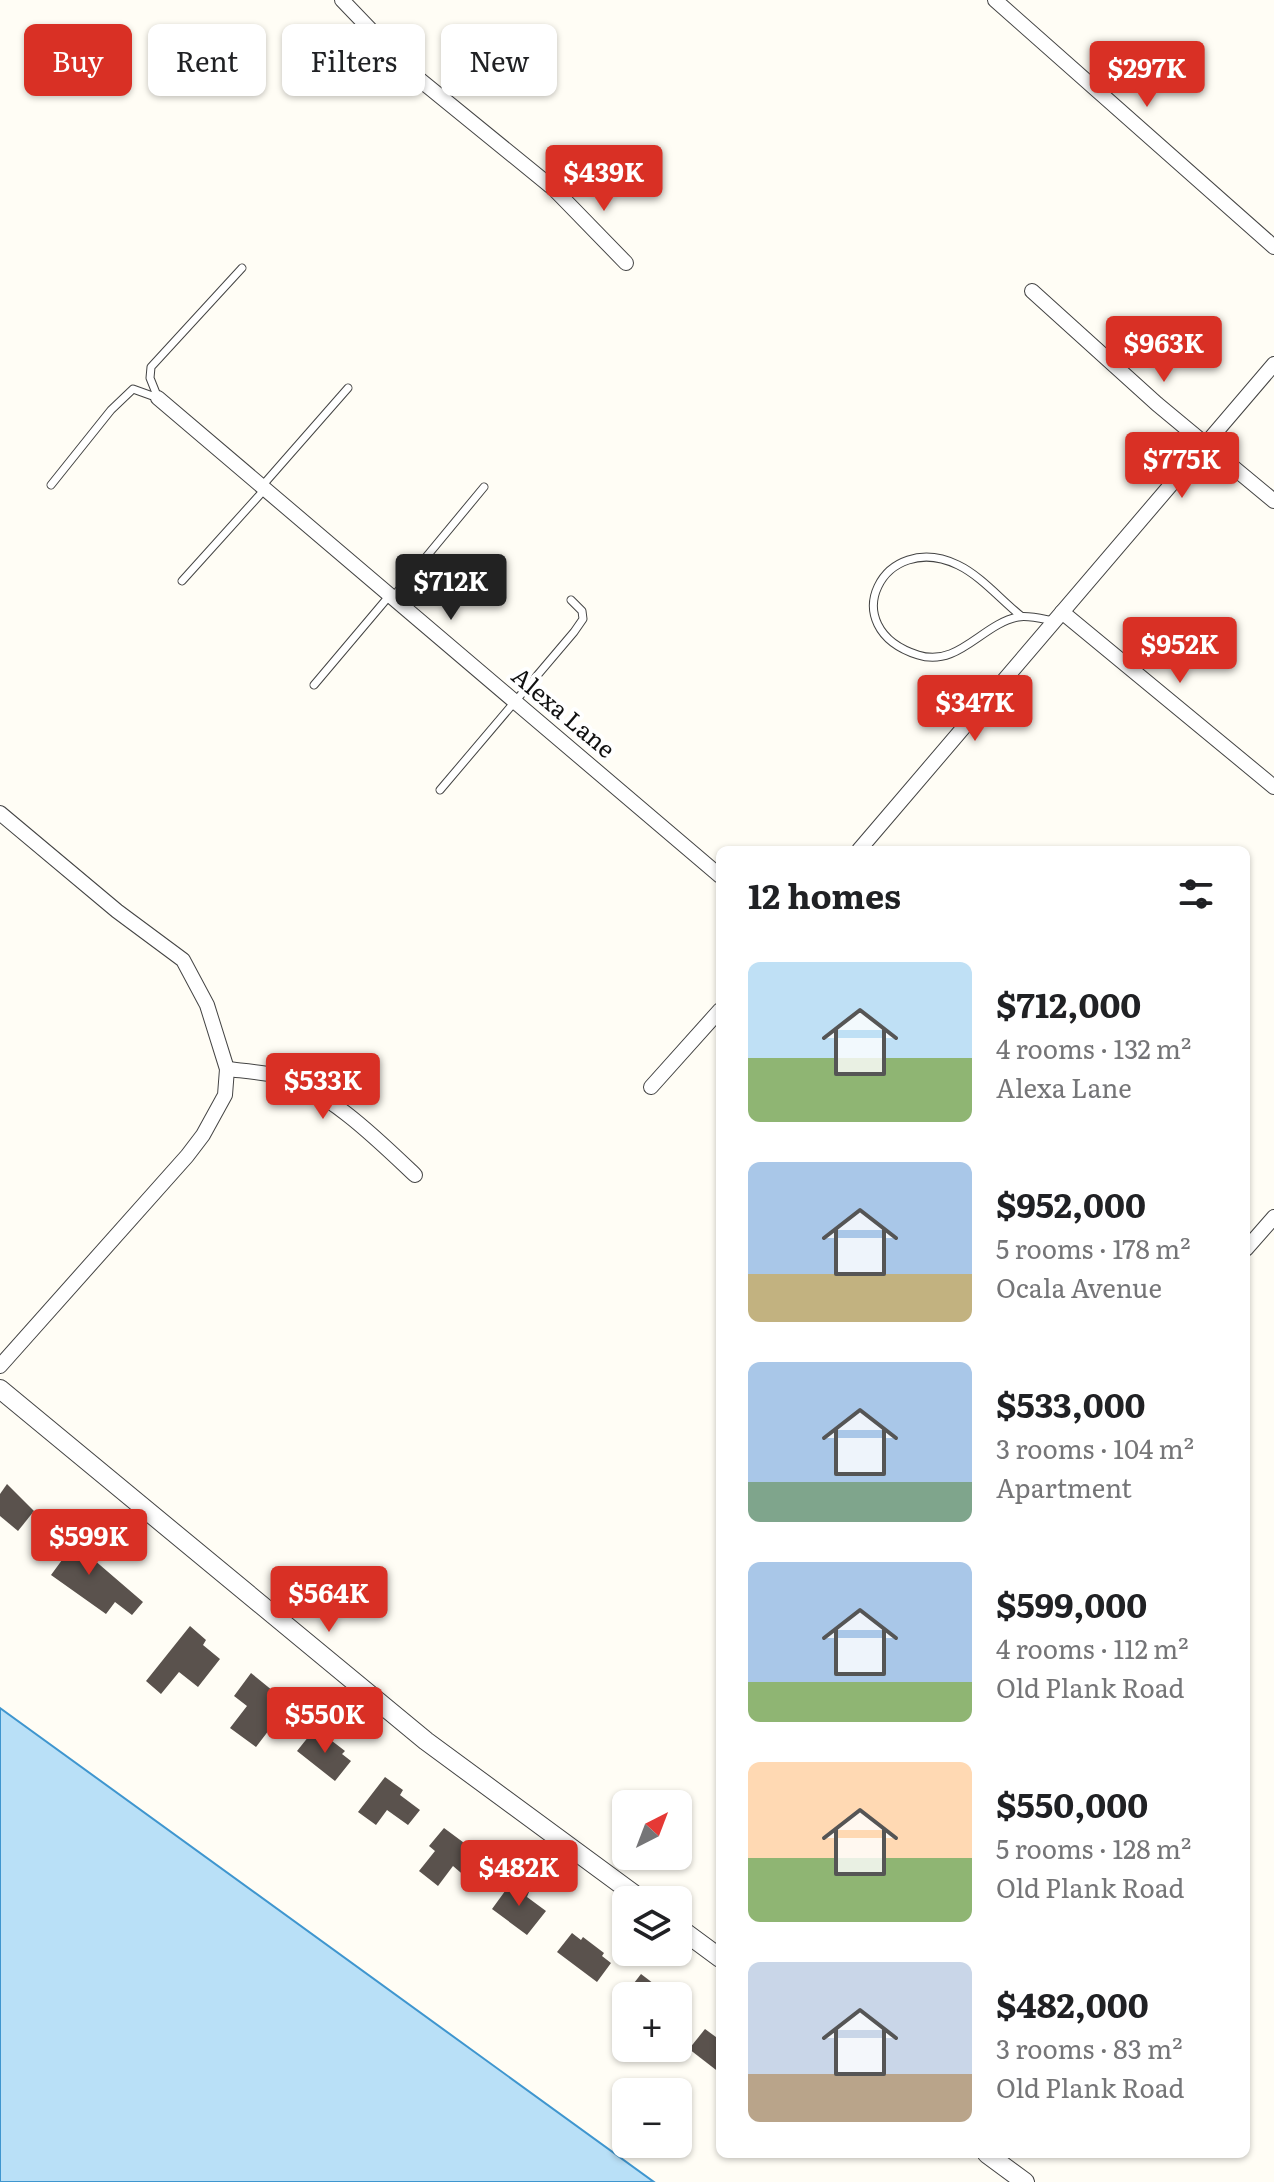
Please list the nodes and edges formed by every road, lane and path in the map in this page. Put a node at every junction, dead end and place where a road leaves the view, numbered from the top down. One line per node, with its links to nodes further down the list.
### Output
1 (342, 0): 4 (street)
2 (995, 0): 3 (street)
3 (1274, 247)
4 (626, 263)
5 (242, 268): 9 (lane)
6 (1032, 291): 10 (street)
7 (1274, 364): 10 (street)
8 (348, 388): 12 (lane)
9 (158, 398): 11 (lane); 12 (street, Alexa Lane)
10 (1205, 444): 14 (street); 19 (street)
11 (51, 485)
12 (264, 487): 15 (lane); 16 (street, Alexa Lane)
13 (484, 487): 16 (lane)
14 (1274, 501)
15 (182, 581)
16 (392, 596): 20 (lane); 21 (street, Alexa Lane)
17 (571, 600): 21 (lane)
18 (1021, 616): 18 (lane); 19 (lane)
19 (1058, 617): 22 (street); 25 (street)
20 (314, 685)
21 (514, 700): 23 (lane); 26 (street, Alexa Lane)
22 (1274, 787)
23 (440, 790)
24 (0, 813): 28 (street)
25 (862, 846)
26 (716, 873)
27 (716, 1014): 29 (street)
28 (227, 1069): 30 (street); 33 (street)
29 (651, 1087)
30 (415, 1175)
31 (1274, 1217): 32 (street)
32 (1250, 1244)
33 (0, 1366)
34 (0, 1389): 35 (street)
35 (623, 1886)
36 (692, 1937): 37 (street)
37 (716, 1955)
38 (992, 2158): 39 (street)
39 (1025, 2182)

